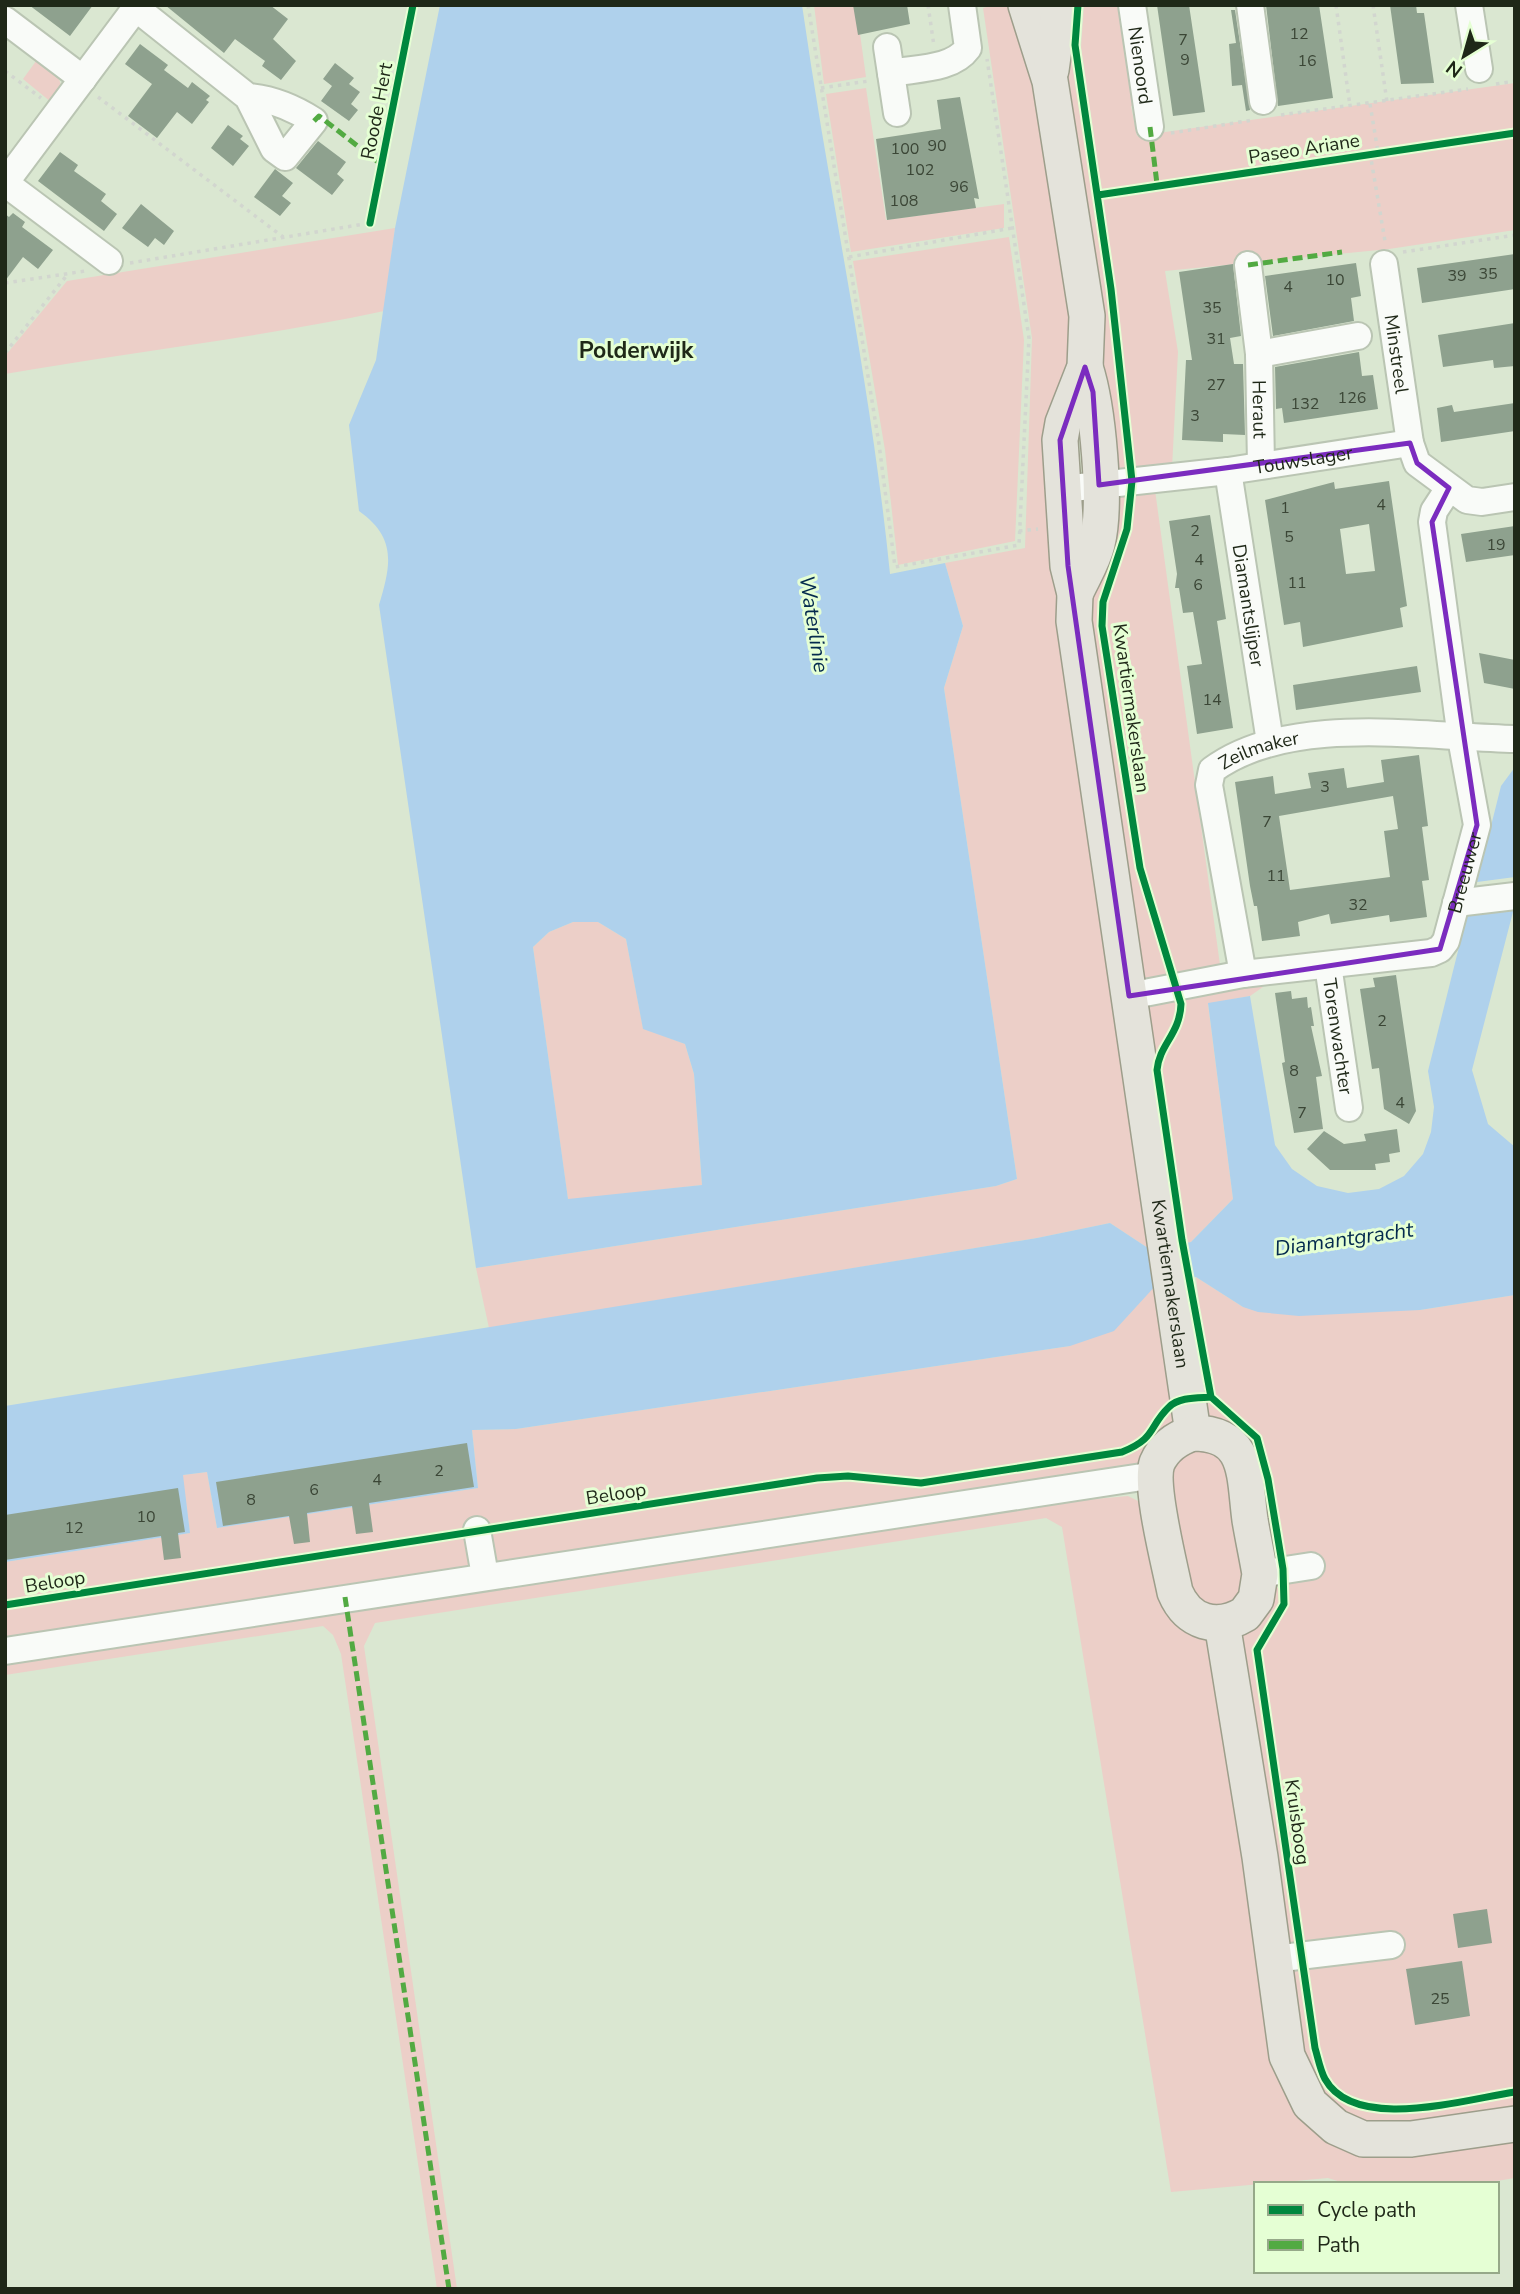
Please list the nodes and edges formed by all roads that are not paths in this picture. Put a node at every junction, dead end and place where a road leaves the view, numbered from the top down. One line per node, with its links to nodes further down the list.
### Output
1 (962, 5): 14 (street)
2 (1026, 5): 10 (main road, Kwartiermakerslaan)
3 (1060, 5): 10 (main road, Kwartiermakerslaan)
4 (1132, 5): 15 (street, Nienoord)
5 (1250, 5): 13 (street)
6 (1469, 5): 11 (street)
7 (137, 7): 9 (street); 12 (street)
8 (5, 20): 9 (street)
9 (81, 81): 16 (street)
10 (1050, 81): 22 (main road, Kwartiermakerslaan)
11 (1482, 81)
12 (248, 97)
13 (1269, 112)
14 (897, 113)
15 (1159, 125)
16 (5, 183): 18 (street)
17 (1385, 260): 23 (street, Minstreel)
18 (108, 265)
19 (1248, 265): 21 (street, Heraut)
20 (1358, 336): 21 (street, Heraut)
21 (1259, 354): 24 (street, Heraut)
22 (1085, 367): 26 (main road, Kwartiermakerslaan); 28 (main road, Kwartiermakerslaan)
23 (1410, 443): 24 (street, Touwslager); 27 (street)
24 (1261, 465): 25 (street, Touwslager)
25 (1228, 471): 26 (street, Touwslager); 33 (street, Diamantslijper)
26 (1099, 485): 28 (street, Touwslager); 30 (main road, Kwartiermakerslaan)
27 (1449, 488): 29 (street); 31 (street, Breeuwer)
28 (1063, 489): 30 (main road, Kwartiermakerslaan)
29 (1515, 497)
30 (1075, 594): 38 (main road, Kwartiermakerslaan)
31 (1461, 738): 32 (street, Zeilmaker); 33 (street, Zeilmaker); 35 (street, Breeuwer)
32 (1515, 739)
33 (1270, 742): 37 (street, Zeilmaker)
34 (1515, 896): 35 (street)
35 (1455, 903): 36 (street, Breeuwer)
36 (1328, 965): 37 (street, Breeuwer); 39 (street, Torenwachter)
37 (1242, 974): 38 (street, Breeuwer)
38 (1129, 996): 40 (main road, Kwartiermakerslaan)
39 (1349, 1108)
40 (1193, 1433): 41 (main road); 44 (main road)
41 (1155, 1475): 45 (street); 46 (main road)
42 (477, 1530): 45 (street)
43 (1311, 1566): 44 (street)
44 (1260, 1574): 46 (main road)
45 (485, 1576): 47 (street)
46 (1222, 1623): 49 (main road)
47 (5, 1651)
48 (1391, 1945): 49 (street)
49 (1274, 1959): 50 (main road)
50 (1515, 2124)

